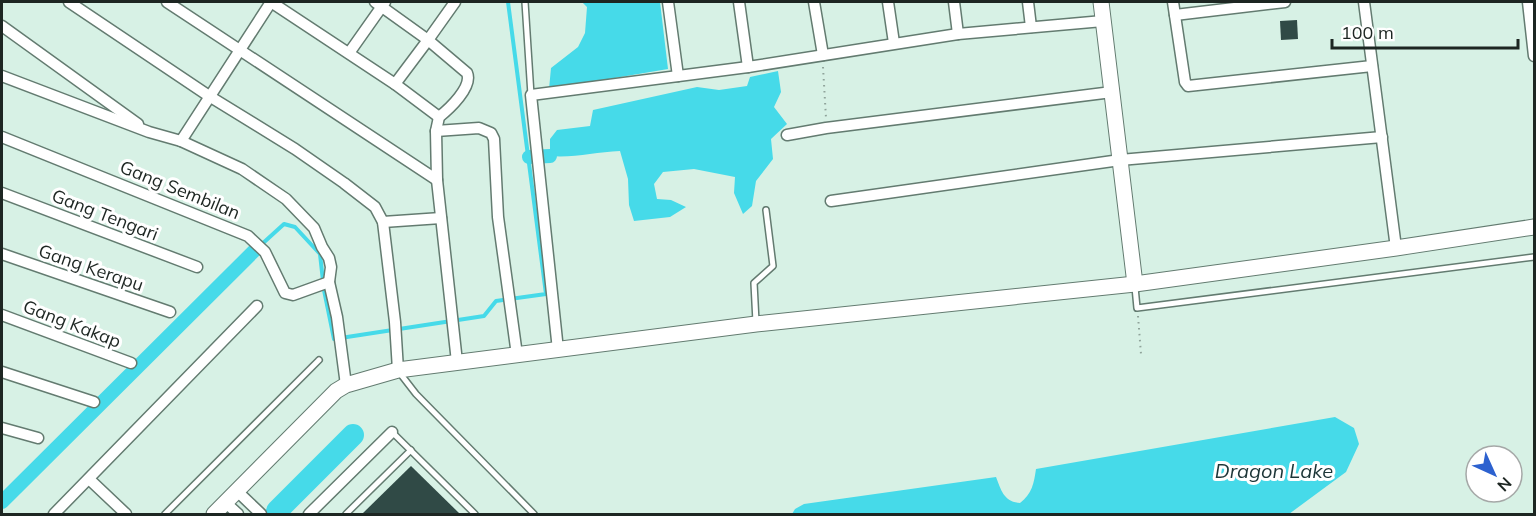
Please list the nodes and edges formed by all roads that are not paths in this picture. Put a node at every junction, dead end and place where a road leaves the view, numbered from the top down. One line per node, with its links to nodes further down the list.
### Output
1 (69, 2): 36 (street)
2 (167, 2): 25 (street)
3 (271, 2): 25 (street); 26 (street)
4 (456, 2): 23 (street)
5 (525, 2): 35 (lane)
6 (668, 2): 32 (street)
7 (739, 2): 30 (street)
8 (814, 2): 27 (street)
9 (888, 2): 24 (street)
10 (954, 2): 22 (street)
11 (1028, 2): 21 (street)
12 (1101, 2): 19 (main road)
13 (1173, 2): 18 (street)
14 (1285, 2): 18 (street)
15 (1364, 2): 29 (street)
16 (1528, 2): 28 (street)
17 (381, 3): 23 (street); 26 (street)
18 (1175, 15): 29 (street)
19 (1103, 21): 21 (street); 34 (main road)
20 (2, 26): 39 (street)
21 (1031, 27): 22 (street)
22 (958, 34): 24 (street)
23 (428, 40): 33 (street); 37 (street)
24 (894, 43): 27 (street)
25 (240, 51): 36 (street); 45 (street)
26 (349, 53): 33 (street)
27 (823, 55): 30 (street)
28 (1534, 56)
29 (1372, 66): 42 (street)
30 (748, 67): 32 (street)
31 (2, 76): 39 (street)
32 (678, 76): 35 (street)
33 (395, 84): 37 (street)
34 (1112, 92): 40 (street); 44 (main road)
35 (531, 95): 62 (street)
36 (209, 96): 43 (street); 50 (street)
37 (439, 117): 38 (street)
38 (436, 130): 45 (street); 63 (street)
39 (149, 132): 43 (street)
40 (787, 135)
41 (2, 137): 56 (street, Gang Sembilan)
42 (1382, 137): 44 (street); 52 (street)
43 (181, 141): 56 (street)
44 (1120, 160): 47 (street); 57 (main road)
45 (437, 180): 49 (street)
46 (2, 193): 55 (street, Gang Tengari)
47 (831, 201)
48 (766, 210): 61 (lane)
49 (441, 218): 50 (street); 65 (street)
50 (383, 222): 67 (street)
51 (1534, 227): 52 (main road)
52 (1396, 248): 57 (main road)
53 (2, 254): 59 (street, Gang Kerapu)
54 (1534, 257): 57 (lane)
55 (197, 267)
56 (325, 283): 69 (street)
57 (1135, 284): 61 (main road)
58 (257, 306): 75 (street)
59 (170, 312)
60 (2, 315): 66 (street, Gang Kakap)
61 (756, 324): 62 (main road)
62 (558, 350): 63 (main road)
63 (517, 355): 65 (main road)
64 (319, 360): 79 (lane)
65 (457, 362): 67 (main road)
66 (131, 363)
67 (398, 370): 69 (main road); 86 (lane)
68 (2, 372): 70 (street)
69 (346, 385): 76 (main road)
70 (94, 402)
71 (2, 428): 73 (street)
72 (393, 432): 74 (lane); 83 (street)
73 (38, 438)
74 (411, 450): 84 (lane); 85 (lane)
75 (89, 479): 77 (street); 78 (street)
76 (232, 497): 80 (main road); 81 (street); 82 (street)
77 (54, 514)
78 (126, 514)
79 (165, 514)
80 (214, 514)
81 (238, 514)
82 (261, 514)
83 (309, 514)
84 (346, 514)
85 (475, 514)
86 (534, 514)

